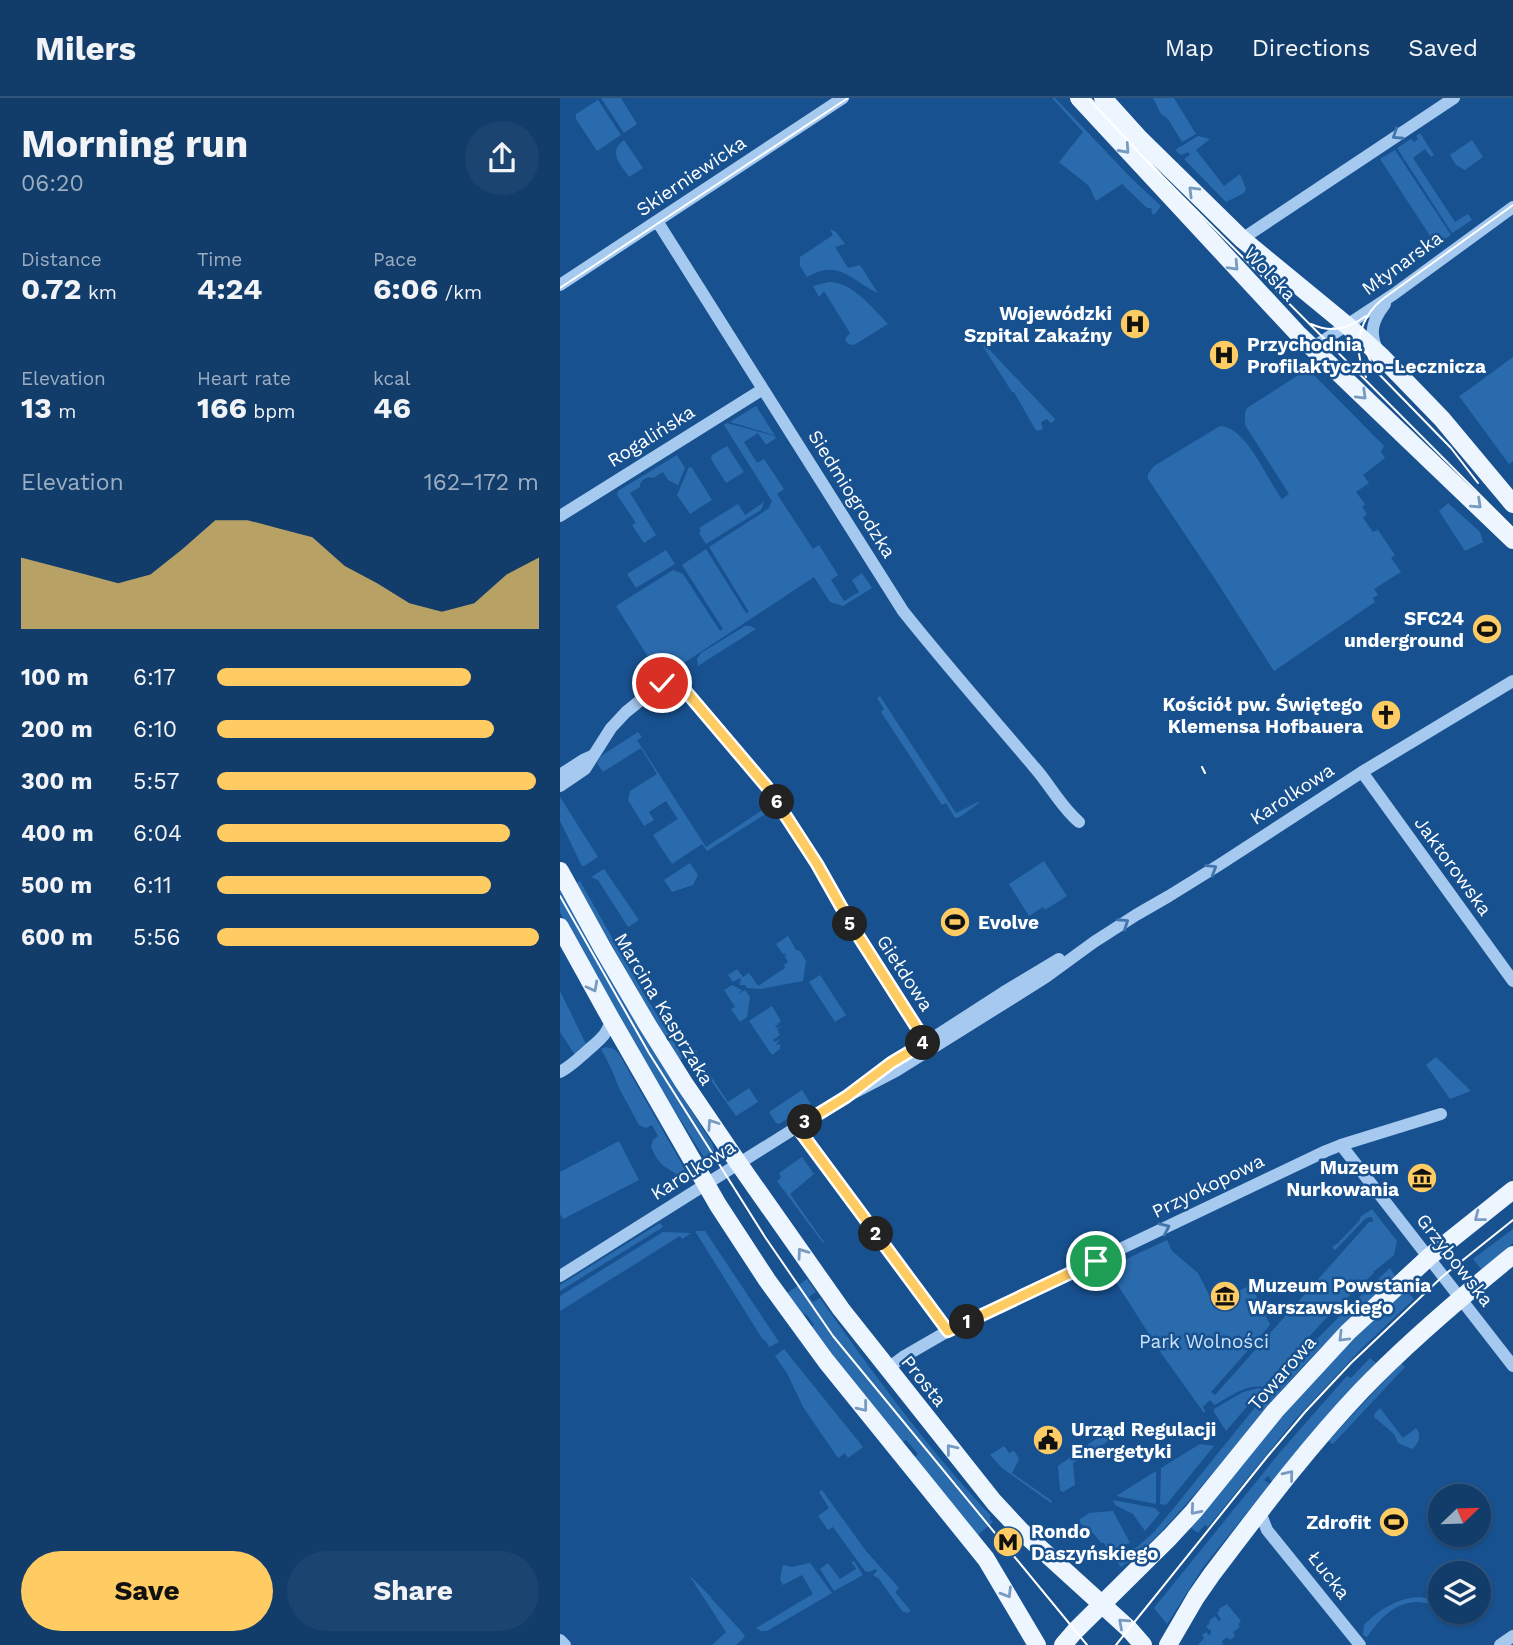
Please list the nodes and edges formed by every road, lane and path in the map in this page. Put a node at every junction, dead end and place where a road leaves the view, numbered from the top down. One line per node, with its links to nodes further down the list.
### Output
1 (843, 98): 6 (street, Skierniewicka)
2 (1079, 98): 11 (main road, Wolska, one-way to 11)
3 (1103, 98): 7 (main road, Wolska, one-way to 3)
4 (1454, 98): 7 (street, one-way to 7)
5 (1513, 207): 9 (street, Młynarska)
6 (657, 221): 8 (street, Skierniewicka); 13 (street, Siedmiogrodzka)
7 (1242, 239): 10 (main road, Wolska)
8 (560, 285)
9 (1394, 294): 10 (street, Młynarska); 12 (street)
10 (1347, 325): 11 (street, Młynarska); 12 (main road, Wolska)
11 (1312, 348): 16 (main road, Wolska, one-way to 16)
12 (1380, 355): 14 (main road, Wolska)
13 (763, 389): 15 (street, Rogalińska); 22 (street, Siedmiogrodzka)
14 (1513, 504)
15 (560, 516)
16 (1513, 540)
17 (1513, 681): 19 (street, Karolkowa)
18 (593, 756): 20 (street); 21 (street); 27 (street, Giełdowa)
19 (1362, 772): 25 (street, Jaktorowska); 27 (street, Karolkowa, one-way to 19)
20 (560, 775)
21 (560, 786)
22 (1081, 820)
23 (560, 871): 32 (main road, Marcina Kasprzaka, one-way to 23)
24 (560, 927): 26 (main road, one-way to 26)
25 (1513, 981)
26 (611, 1019): 28 (street); 33 (main road)
27 (928, 1046): 30 (street, Karolkowa)
28 (560, 1072)
29 (1441, 1114): 31 (street, Przyokopowa)
30 (797, 1127): 32 (street, Karolkowa); 39 (street)
31 (1341, 1145): 36 (street, Grzybowska); 39 (street, Przyokopowa, one-way to 31)
32 (739, 1164): 33 (street, Karolkowa); 41 (main road, Prosta, one-way to 32)
33 (707, 1185): 37 (street, Karolkowa); 49 (main road, one-way to 49)
34 (1513, 1190): 36 (main road, Towarowa, one-way to 36)
35 (1513, 1255): 38 (main road)
36 (1429, 1258): 38 (street, Grzybowska); 45 (main road, Towarowa, one-way to 45)
37 (560, 1276)
38 (1460, 1298): 40 (street, Grzybowska); 42 (main road, one-way to 38)
39 (948, 1331): 41 (street, Przyokopowa)
40 (1513, 1366)
41 (887, 1369): 45 (main road, Prosta, one-way to 41)
42 (1260, 1512): 43 (main road); 44 (street, Łucka)
43 (1247, 1529): 44 (street); 52 (main road)
44 (1267, 1530): 53 (street, Łucka)
45 (1101, 1604): 50 (main road, Towarowa); 51 (main road, Prosta, one-way to 45)
46 (1513, 1636): 54 (street)
47 (560, 1640): 48 (street)
48 (565, 1645)
49 (1037, 1645)
50 (1063, 1645)
51 (1143, 1645)
52 (1168, 1645)
53 (1360, 1645)
54 (1500, 1645)

